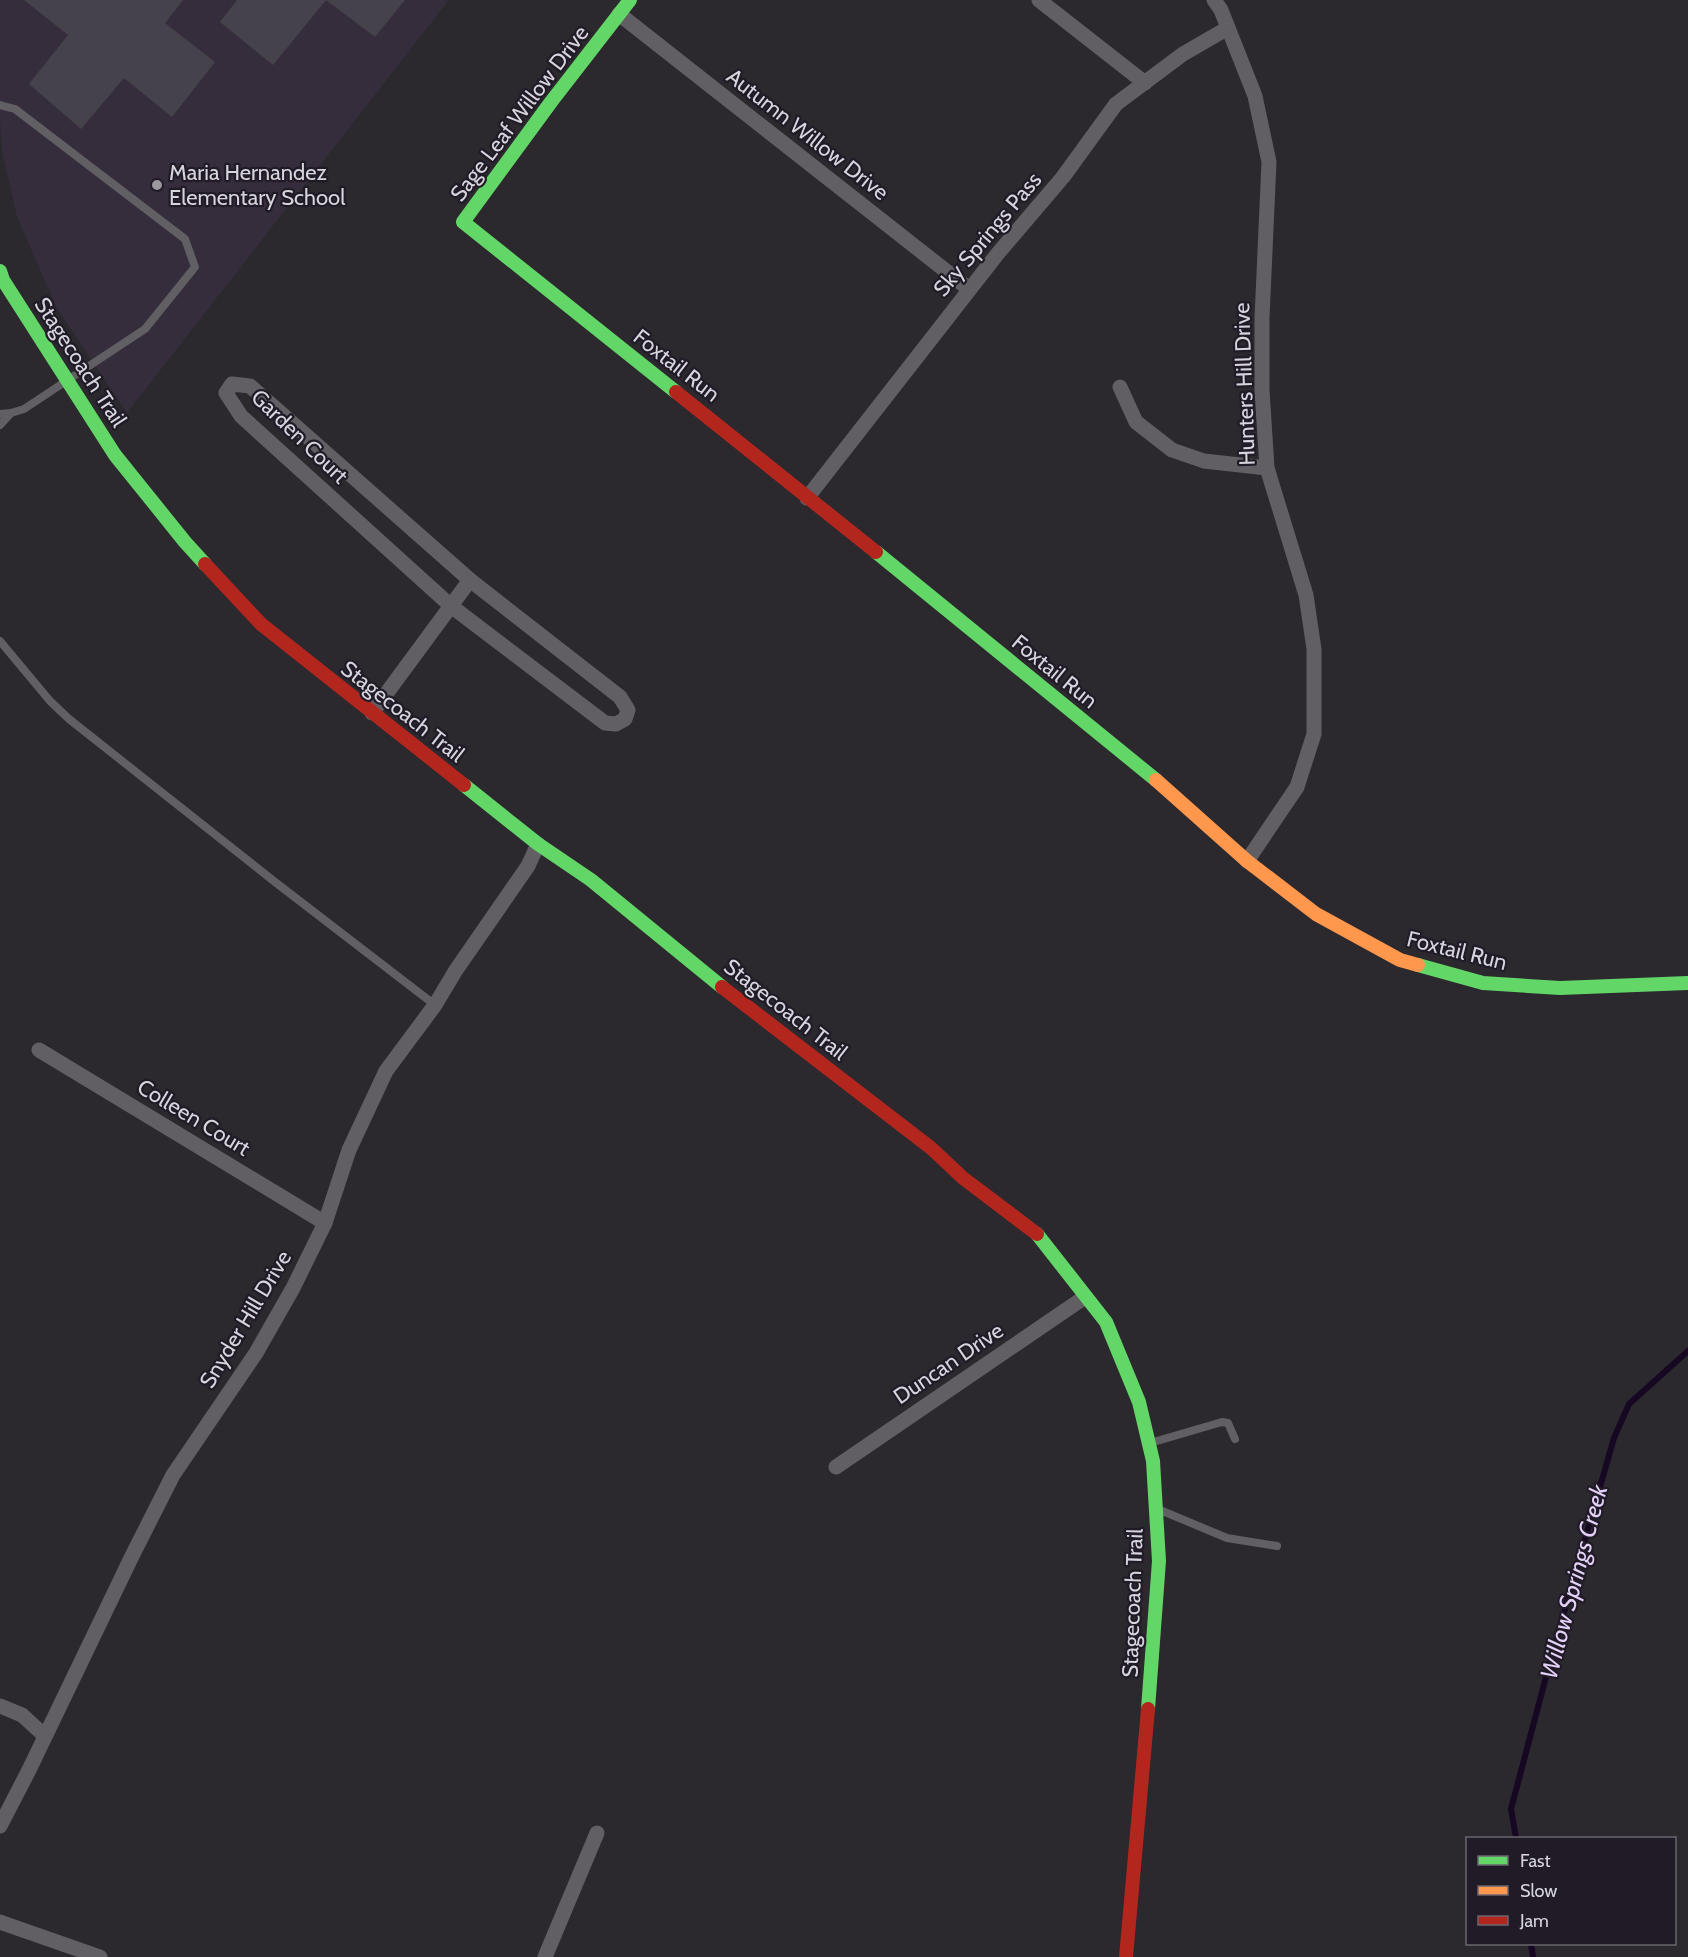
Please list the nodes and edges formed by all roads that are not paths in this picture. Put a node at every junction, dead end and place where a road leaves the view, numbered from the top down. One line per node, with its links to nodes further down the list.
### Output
1 (630, 0): 4 (street, Sage Leaf Willow Drive)
2 (1039, 0): 6 (street)
3 (1214, 0): 5 (street, Hunters Hill Drive)
4 (619, 14): 8 (street, Sage Leaf Willow Drive); 10 (street, Autumn Willow Drive)
5 (1228, 28): 6 (street, Sky Springs Pass); 16 (street, Hunters Hill Drive)
6 (1145, 83): 10 (street, Sky Springs Pass)
7 (0, 105): 11 (lane)
8 (463, 222): 17 (street, Foxtail Run)
9 (0, 271): 11 (street, Stagecoach Trail)
10 (969, 289): 17 (street, Sky Springs Pass)
11 (67, 382): 13 (lane); 21 (street, Stagecoach Trail)
12 (1120, 387): 16 (street)
13 (11, 413): 14 (lane); 15 (lane)
14 (0, 414)
15 (0, 425)
16 (1267, 468): 23 (street, Hunters Hill Drive)
17 (807, 498): 23 (street, Foxtail Run)
18 (470, 580): 19 (street); 19 (street, Garden Court); 19 (street, Garden Court)
19 (451, 606): 21 (street)
20 (0, 641): 25 (lane)
21 (372, 713): 22 (street, Stagecoach Trail)
22 (538, 844): 25 (street, Snyder Hill Drive); 28 (street, Stagecoach Trail)
23 (1247, 861): 24 (street, Foxtail Run)
24 (1688, 983)
25 (435, 1005): 27 (street, Snyder Hill Drive)
26 (39, 1050): 27 (street, Colleen Court)
27 (325, 1223): 35 (street, Snyder Hill Drive)
28 (1086, 1297): 30 (street, Stagecoach Trail); 31 (street, Duncan Drive)
29 (1235, 1439): 30 (lane)
30 (1149, 1443): 32 (street, Stagecoach Trail)
31 (836, 1467)
32 (1156, 1508): 33 (lane); 41 (street, Stagecoach Trail)
33 (1276, 1546)
34 (0, 1706): 35 (street)
35 (45, 1736): 36 (street, Snyder Hill Drive)
36 (0, 1826)
37 (597, 1833): 40 (street)
38 (0, 1922): 39 (street)
39 (100, 1957)
40 (545, 1957)
41 (1126, 1957)

